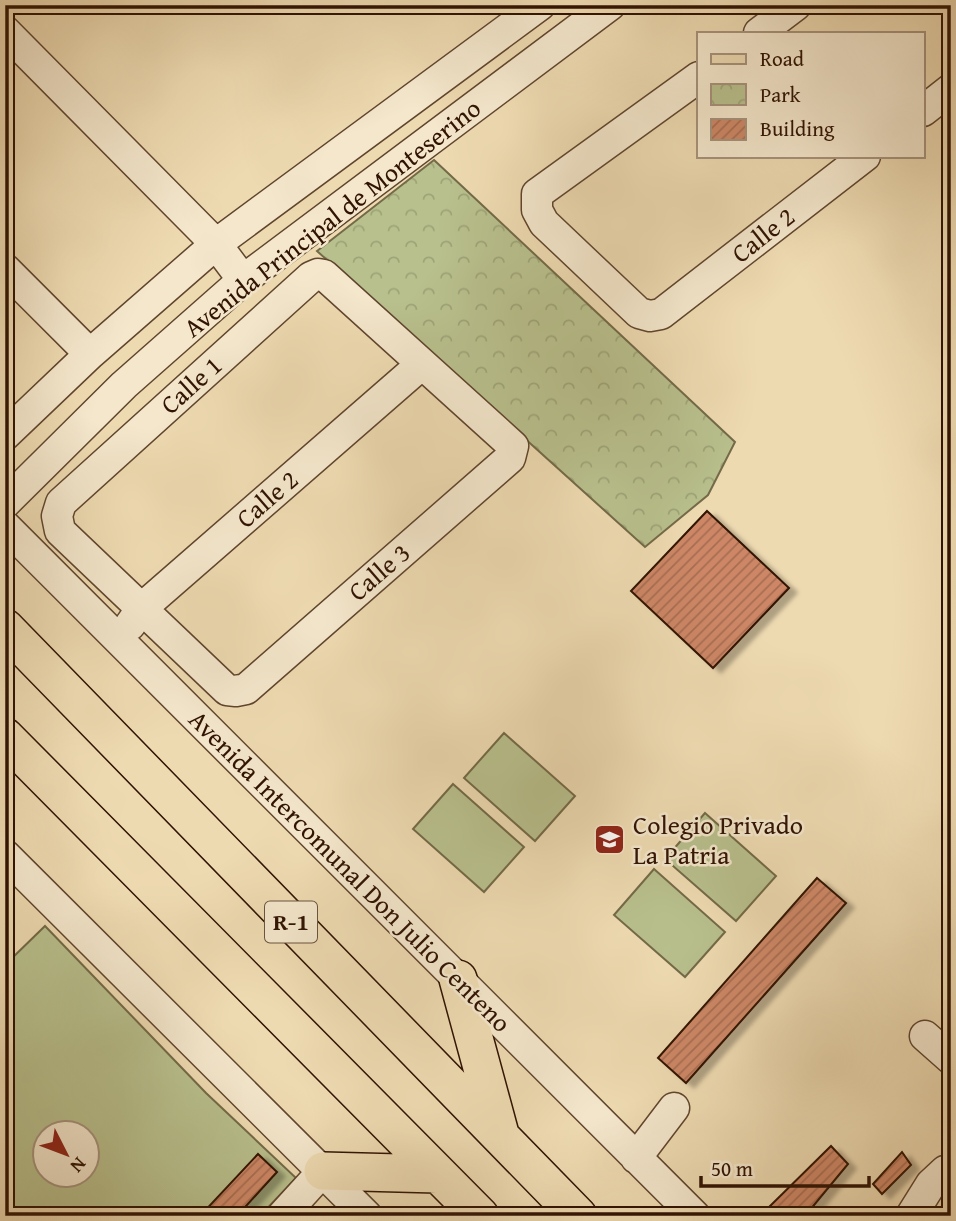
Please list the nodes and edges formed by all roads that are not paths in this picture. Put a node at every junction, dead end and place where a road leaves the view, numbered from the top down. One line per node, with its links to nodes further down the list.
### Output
1 (540, 5): 10 (street, Avenida Principal de Monteserino)
2 (610, 5): 12 (street, Avenida Principal de Monteserino)
3 (785, 9): 5 (street)
4 (5, 31): 10 (street)
5 (760, 32)
6 (697, 78): 9 (street, Calle 2)
7 (951, 89): 8 (street)
8 (925, 109)
9 (862, 158)
10 (216, 244): 12 (street); 13 (street, Avenida Principal de Monteserino)
11 (5, 269): 13 (street)
12 (243, 280): 16 (street, Avenida Principal de Monteserino)
13 (90, 354): 15 (street, Avenida Principal de Monteserino)
14 (422, 364): 18 (street, Calle 2); 18 (street, Calle 3); 18 (street, Calle 1)
15 (5, 435)
16 (5, 503)
17 (5, 526): 20 (street, Avenida Intercomunal Don Julio Centeno)
18 (142, 608): 20 (street, Calle 2)
19 (5, 628): 27 (main road, R-1)
20 (119, 640): 23 (street, Avenida Intercomunal Don Julio Centeno)
21 (5, 737): 31 (main road)
22 (5, 855): 29 (street)
23 (458, 979): 27 (main road); 28 (street, Avenida Intercomunal Don Julio Centeno)
24 (925, 1036): 25 (street)
25 (951, 1059)
26 (674, 1108): 28 (street)
27 (501, 1138): 35 (main road, R-1)
28 (636, 1158): 36 (street, Avenida Intercomunal Don Julio Centeno)
29 (323, 1171): 31 (main road); 32 (street); 33 (street)
30 (951, 1171): 37 (street)
31 (437, 1174): 34 (main road)
32 (282, 1216)
33 (367, 1216)
34 (480, 1216)
35 (578, 1216)
36 (695, 1216)
37 (911, 1216)

